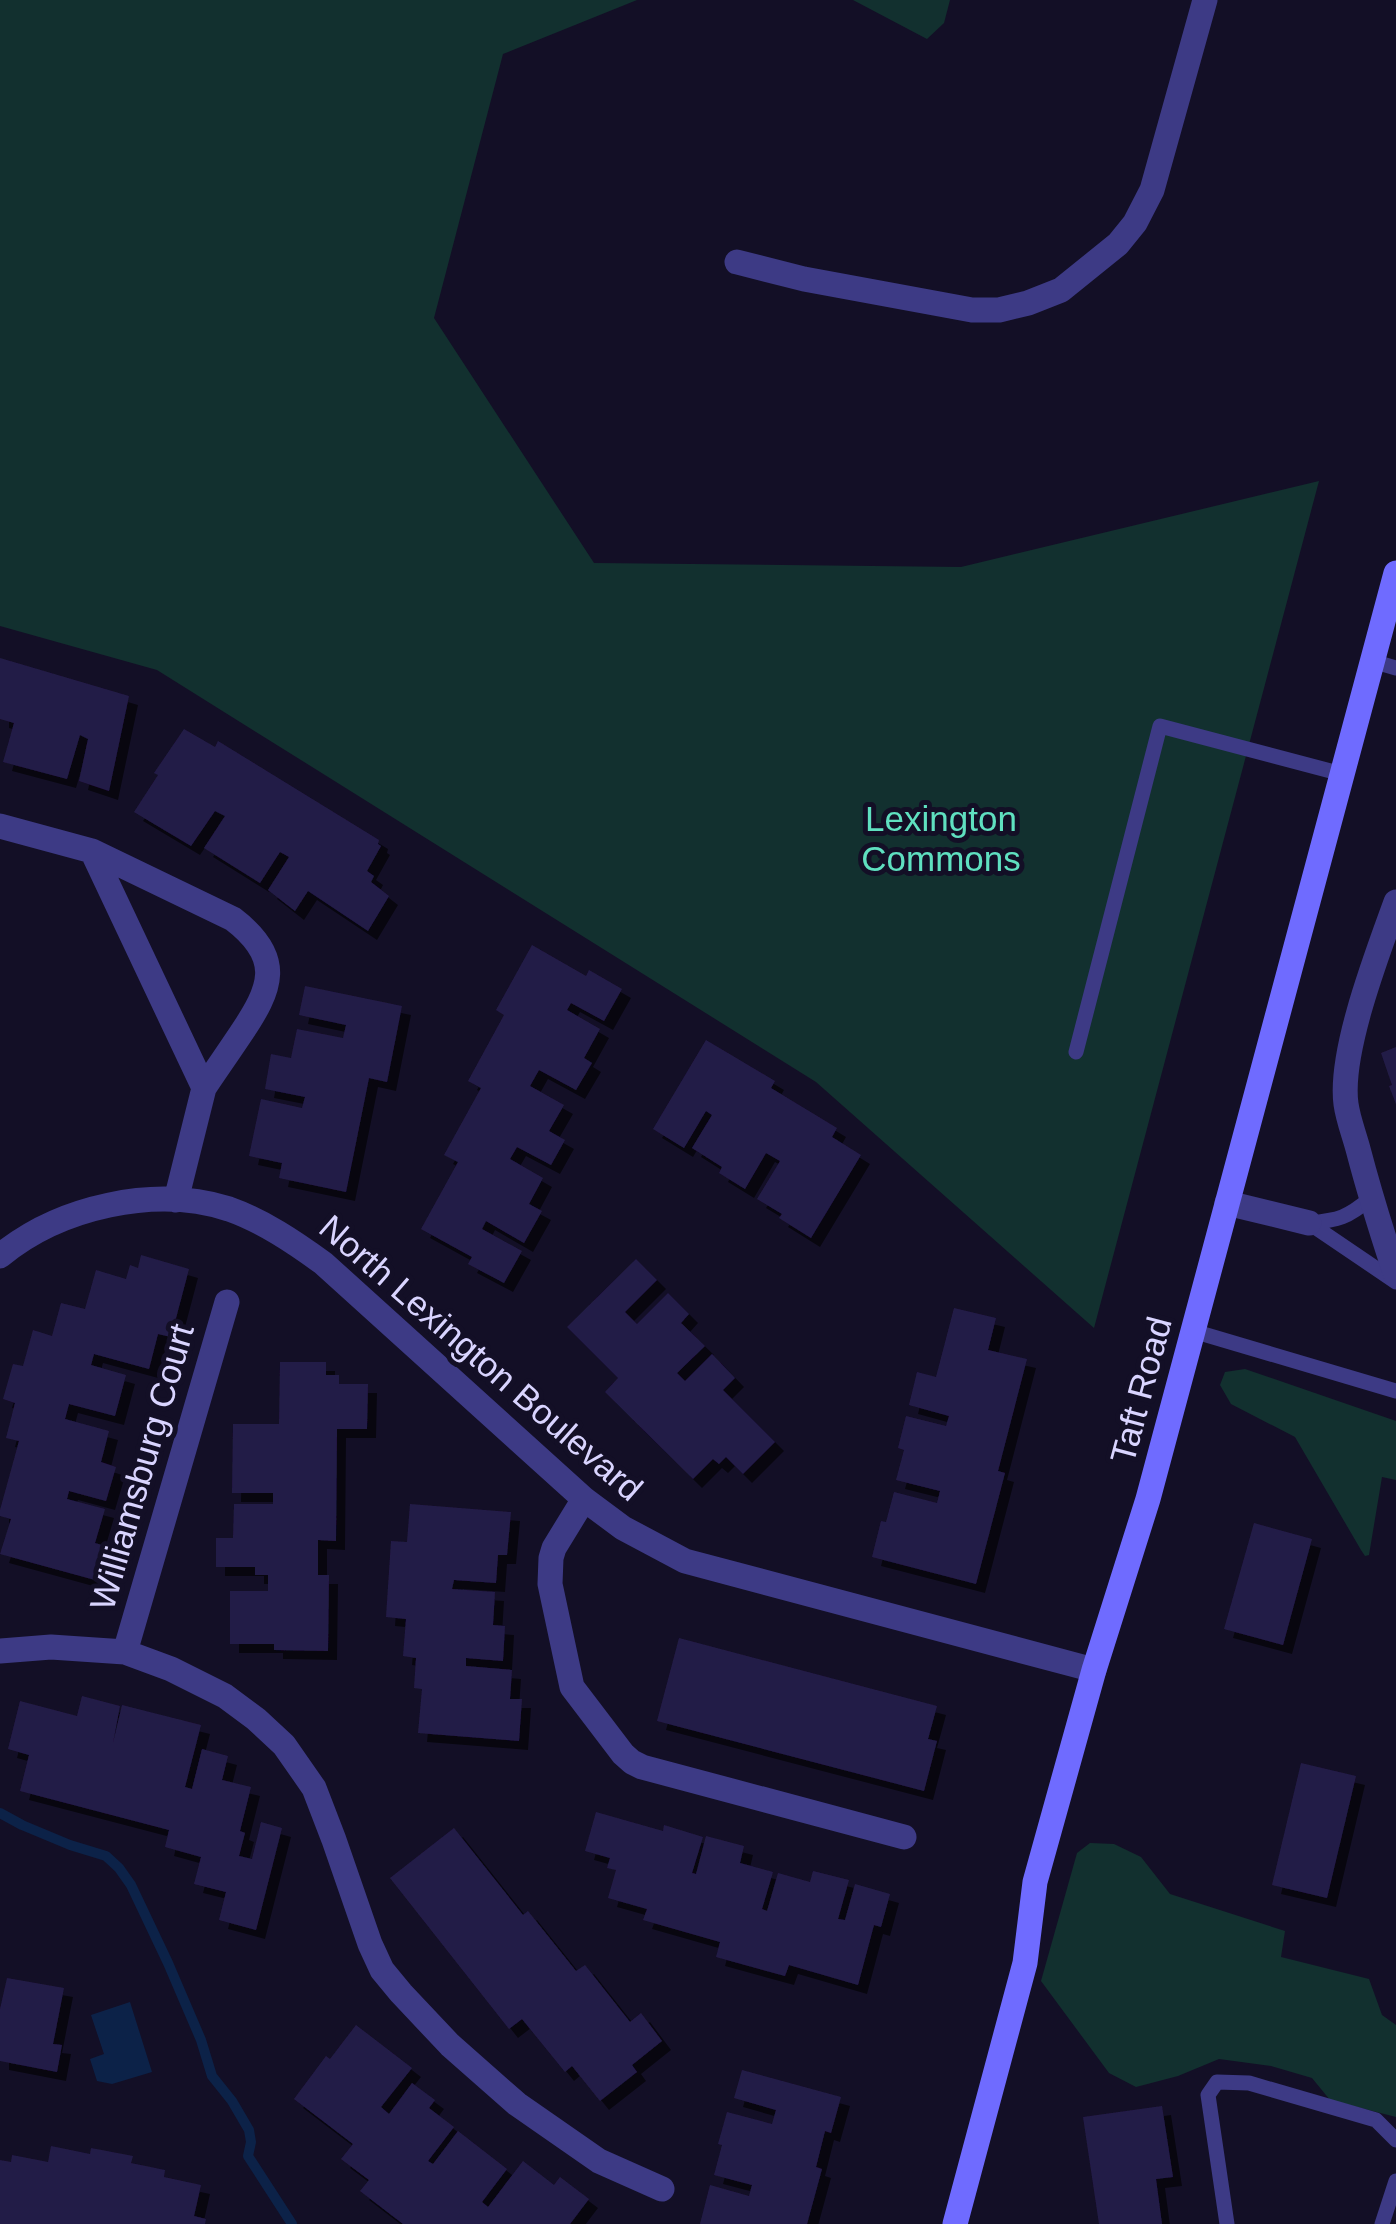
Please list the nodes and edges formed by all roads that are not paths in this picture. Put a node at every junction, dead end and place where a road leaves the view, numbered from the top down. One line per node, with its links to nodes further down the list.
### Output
1 (1205, 0): 2 (street)
2 (737, 262)
3 (1396, 573): 4 (street, Taft Road)
4 (1384, 665): 5 (street, Taft Road)
5 (1342, 774): 9 (lane); 13 (street, Taft Road)
6 (0, 826): 7 (street)
7 (92, 851): 10 (street); 10 (street)
8 (1396, 902): 11 (street)
9 (1076, 1052)
10 (204, 1088): 12 (street)
11 (1370, 1198): 14 (lane); 16 (street)
12 (176, 1200): 15 (street, North Lexington Boulevard); 20 (street, North Lexington Boulevard)
13 (1226, 1203): 14 (street); 18 (street, Taft Road)
14 (1309, 1223): 16 (lane)
15 (0, 1256)
16 (1396, 1278)
17 (226, 1302): 22 (street, Williamsburg Court)
18 (1193, 1330): 19 (lane); 23 (street, Taft Road)
19 (1396, 1391)
20 (584, 1499): 23 (street, North Lexington Boulevard); 24 (street)
21 (0, 1652): 22 (street)
22 (125, 1652): 27 (street)
23 (1094, 1670): 28 (street, Taft Road)
24 (904, 1837)
25 (1396, 2140): 29 (lane)
26 (1396, 2180): 30 (lane)
27 (662, 2190)
28 (956, 2224)
29 (1226, 2224)
30 (1382, 2224)

